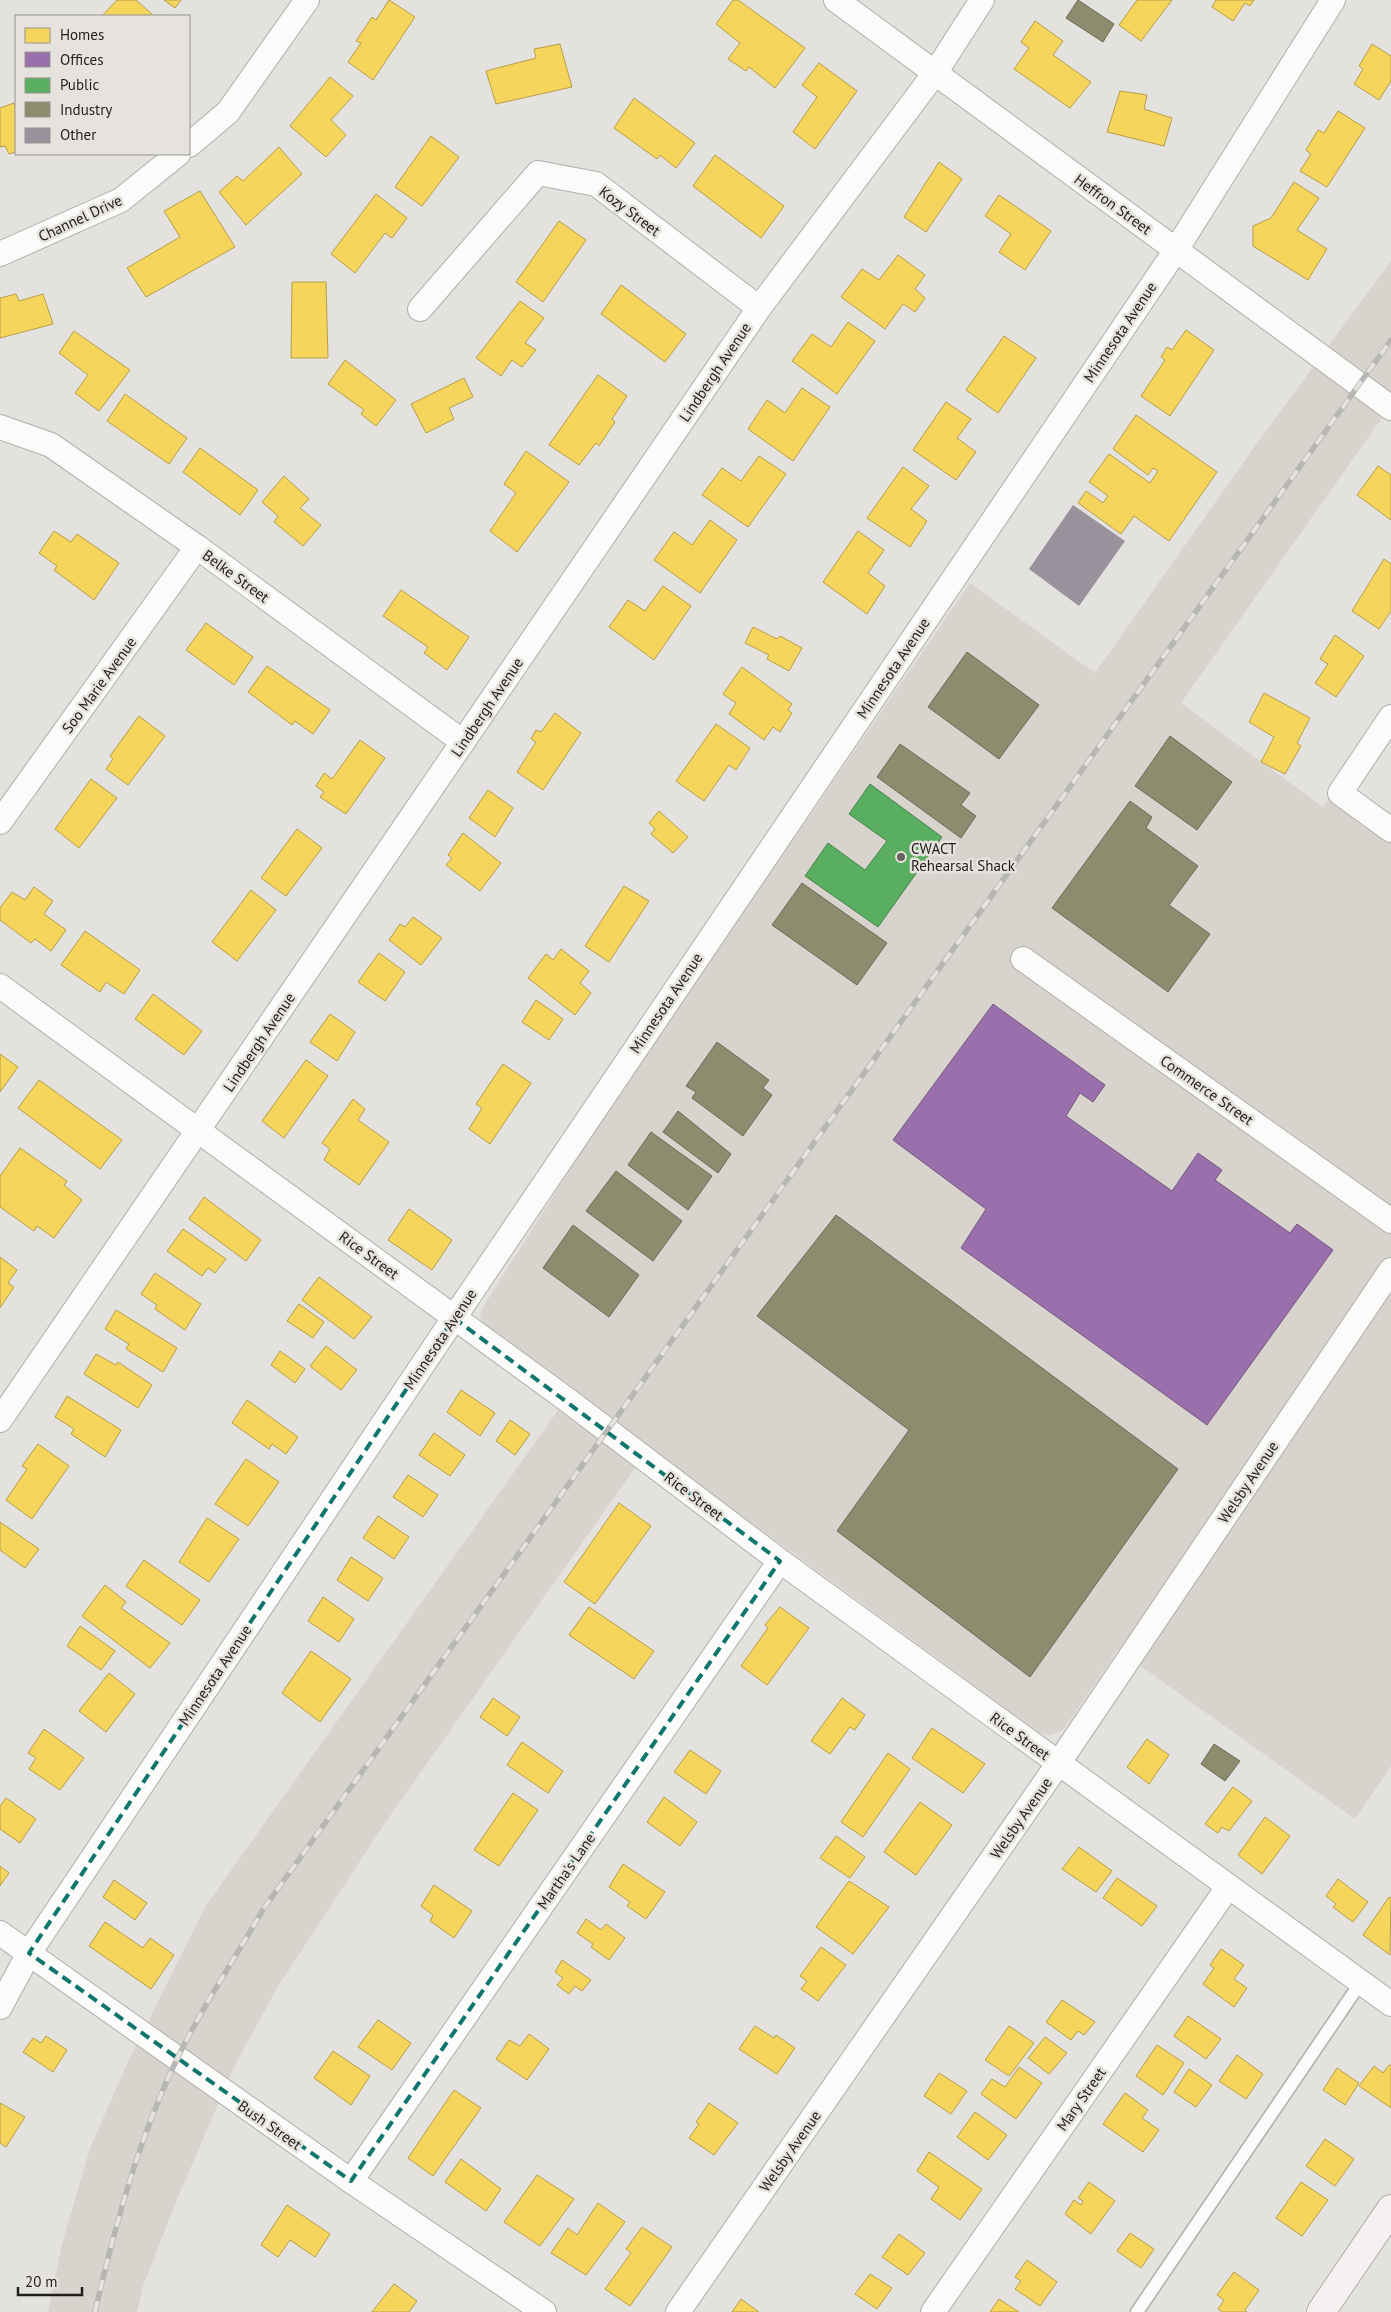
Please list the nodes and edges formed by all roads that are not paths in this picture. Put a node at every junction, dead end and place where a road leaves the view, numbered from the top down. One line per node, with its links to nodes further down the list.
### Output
1 (307, 0): 6 (street)
2 (836, 0): 5 (street, Heffron Street)
3 (982, 0): 5 (street, Lindbergh Avenue)
4 (1333, 0): 8 (street, Minnesota Avenue)
5 (935, 73): 8 (street, Heffron Street); 10 (street, Lindbergh Avenue)
6 (190, 143)
7 (177, 155): 9 (street, Channel Drive)
8 (1176, 250): 12 (street, Heffron Street); 24 (street, Minnesota Avenue)
9 (0, 254)
10 (759, 308): 11 (street, Kozy Street); 16 (street, Lindbergh Avenue)
11 (420, 309)
12 (1391, 408)
13 (0, 427): 14 (street, Belke Street)
14 (197, 547): 16 (street, Belke Street); 17 (street, Soo Marie Avenue)
15 (1391, 717): 18 (street)
16 (463, 742): 21 (street, Lindbergh Avenue)
17 (0, 822)
18 (1391, 830)
19 (1023, 959): 22 (street, Commerce Street)
20 (0, 986): 21 (street, Rice Street)
21 (198, 1130): 24 (street, Rice Street); 25 (street, Lindbergh Avenue)
22 (1391, 1221)
23 (1391, 1270): 27 (street, Welsby Avenue)
24 (454, 1318): 26 (street, Rice Street); 30 (street, Minnesota Avenue)
25 (0, 1420)
26 (780, 1562): 27 (street, Rice Street); 34 (street, Martha's Lane)
27 (1058, 1764): 28 (street, Rice Street); 37 (street, Welsby Avenue)
28 (1228, 1887): 31 (street, Rice Street); 38 (street, Mary Street)
29 (0, 1933): 30 (street, Bush Street)
30 (28, 1953): 33 (street, Minnesota Avenue); 34 (street, Bush Street)
31 (1360, 1982): 32 (street, Rice Street); 39 (lane)
32 (1391, 2004)
33 (0, 2007)
34 (351, 2181): 36 (street, Bush Street)
35 (1391, 2209): 40 (street)
36 (544, 2312)
37 (678, 2312)
38 (933, 2312)
39 (1137, 2312)
40 (1321, 2312)

